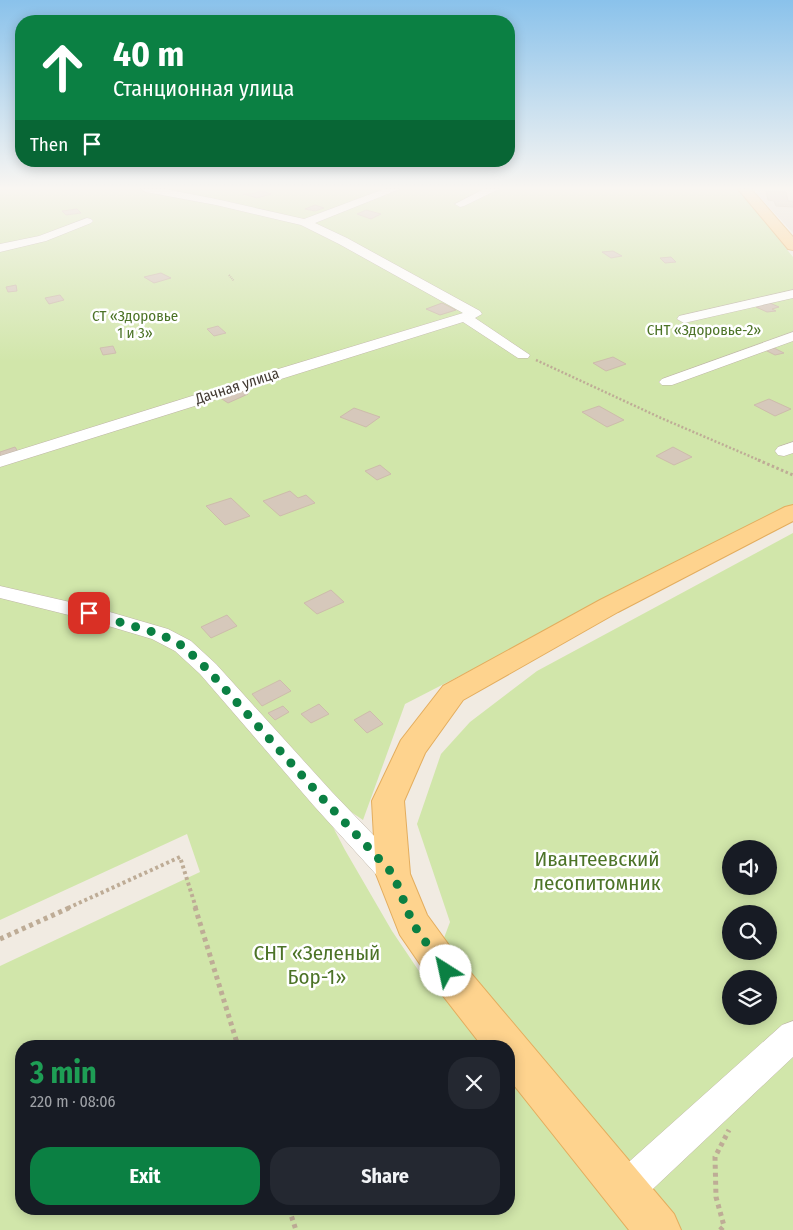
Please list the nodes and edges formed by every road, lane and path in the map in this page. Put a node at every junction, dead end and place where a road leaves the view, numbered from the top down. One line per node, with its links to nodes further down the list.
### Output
1 (353, 246): 5 (street)
2 (229, 275): 3 (path)
3 (234, 281)
4 (793, 294): 6 (street)
5 (469, 316): 8 (street); 10 (street, Дачная улица)
6 (684, 319)
7 (793, 336): 9 (street)
8 (524, 355): 11 (path)
9 (667, 382)
10 (0, 462)
11 (793, 474)
12 (793, 512): 15 (main road)
13 (0, 592): 14 (street)
14 (89, 613): 15 (street)
15 (393, 874): 19 (main road)
16 (0, 939): 18 (path)
17 (793, 1036): 22 (street)
18 (236, 1040)
19 (502, 1040)
20 (515, 1056): 22 (main road)
21 (731, 1126): 26 (path)
22 (625, 1190): 25 (main road)
23 (291, 1215): 24 (path)
24 (296, 1230)
25 (658, 1230)
26 (720, 1230)

